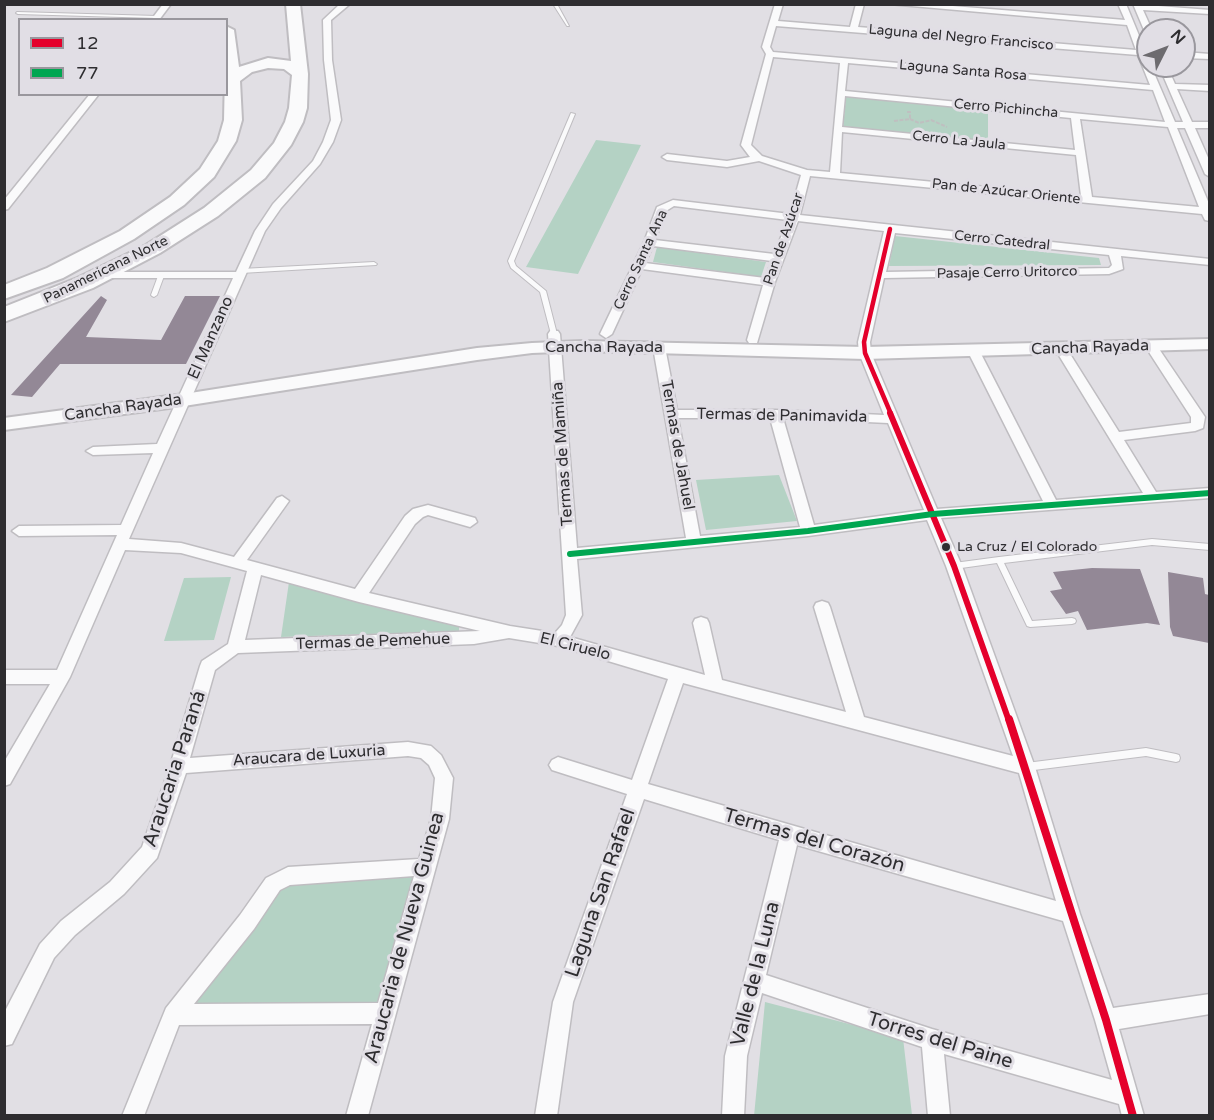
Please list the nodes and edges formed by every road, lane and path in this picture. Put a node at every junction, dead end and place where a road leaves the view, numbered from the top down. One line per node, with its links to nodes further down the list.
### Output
1 (167, 4): 15 (street)
2 (293, 4): 25 (highway, Panamericana Norte)
3 (346, 4): 61 (street, El Manzano)
4 (555, 4): 18 (lane)
5 (779, 4): 16 (street)
6 (860, 4): 19 (street)
7 (893, 4): 14 (street)
8 (1026, 4): 14 (street)
9 (1122, 4): 17 (street)
10 (1138, 6): 11 (street)
11 (1182, 7): 12 (street)
12 (1209, 12)
13 (18, 13): 15 (lane)
14 (1033, 14): 17 (street)
15 (156, 18)
16 (774, 23): 19 (street, Laguna del Negro Francisco); 23 (street)
17 (1129, 23): 20 (street)
18 (568, 25)
19 (853, 30): 22 (street, Laguna del Negro Francisco)
20 (1136, 36)
21 (228, 46): 28 (highway, Panamericana Norte)
22 (1136, 52)
23 (770, 54): 24 (street, Laguna Santa Rosa); 46 (street)
24 (844, 61): 30 (street, Laguna Santa Rosa); 32 (street)
25 (300, 74): 28 (highway); 62 (highway, Panamericana Norte)
26 (1153, 78): 30 (street)
27 (1168, 78): 29 (street)
28 (232, 79): 65 (highway, Panamericana Norte)
29 (1172, 86): 31 (street); 40 (street)
30 (1156, 88): 41 (street)
31 (1209, 88)
32 (841, 93): 37 (street, Cerro Pichincha); 43 (street)
33 (93, 96): 51 (street)
34 (900, 110): 38 (path)
35 (573, 114): 73 (lane)
36 (934, 116): 38 (path)
37 (1075, 116): 41 (street, Cerro Pichincha); 44 (street)
38 (910, 119): 39 (path)
39 (889, 122)
40 (1188, 123): 41 (street, Cerro Pichincha); 42 (street, Cerro Pichincha); 47 (street)
41 (1171, 125): 52 (street)
42 (1209, 125)
43 (837, 129): 44 (street, Cerro La Jaula); 49 (street)
44 (1080, 153): 50 (street)
45 (667, 157): 46 (street)
46 (759, 158): 48 (street, Pan de Azúcar)
47 (1208, 168)
48 (806, 173): 49 (street, Pan de Azúcar Oriente); 53 (street, Pan de Azúcar)
49 (835, 175): 50 (street, Pan de Azúcar Oriente)
50 (1087, 200): 52 (street, Pan de Azúcar Oriente)
51 (4, 207)
52 (1208, 215)
53 (794, 218): 54 (street, Cerro Catedral); 55 (street, Cerro Santa Ana); 57 (street, Pan de Azúcar)
54 (890, 229): 56 (street, Cerro Catedral); 63 (street)
55 (649, 242): 57 (street); 60 (street, Cerro Santa Ana)
56 (1114, 253): 58 (street, Cerro Catedral); 63 (street, Pasaje Cerro Uritorco)
57 (778, 258): 67 (street, Pan de Azúcar)
58 (1209, 262)
59 (374, 264): 61 (lane)
60 (638, 265): 67 (street); 72 (street, Cerro Santa Ana)
61 (240, 273): 64 (street); 81 (street, El Manzano)
62 (102, 275): 64 (street); 70 (highway, Panamericana Norte)
63 (879, 275): 78 (street)
64 (161, 276): 69 (lane)
65 (39, 279): 66 (highway); 68 (highway, Panamericana Norte)
66 (4, 282)
67 (769, 282): 74 (street, Pan de Azúcar)
68 (4, 293)
69 (154, 295)
70 (4, 315)
71 (1209, 332): 78 (street, Cancha Rayada)
72 (606, 334): 73 (street, Cancha Rayada); 74 (street, Cancha Rayada)
73 (554, 340): 77 (street, Cancha Rayada); 81 (street, Cancha Rayada); 101 (street, Termas de Mamiña)
74 (753, 340): 78 (street, Cancha Rayada)
75 (1209, 344): 76 (street, Cancha Rayada)
76 (1151, 346): 79 (street, Cancha Rayada); 87 (street)
77 (659, 347): 78 (street, Cancha Rayada); 83 (street, Termas de Jahuel)
78 (864, 347): 80 (street, Cancha Rayada); 85 (street)
79 (1061, 349): 80 (street, Cancha Rayada); 87 (street)
80 (973, 350): 93 (street)
81 (186, 393): 82 (street, Cancha Rayada); 86 (street, Cancha Rayada); 88 (street, El Manzano)
82 (4, 410)
83 (672, 414): 84 (street, Termas de Panimavida); 99 (street, Termas de Jahuel)
84 (775, 414): 85 (street, Termas de Panimavida); 97 (street)
85 (892, 418): 94 (street)
86 (4, 424)
87 (1115, 437): 91 (street)
88 (163, 448): 89 (street); 98 (street, El Manzano)
89 (93, 451)
90 (1209, 493): 91 (street)
91 (1152, 497): 93 (street)
92 (282, 501): 103 (street)
93 (1052, 505): 94 (street)
94 (933, 514): 97 (street); 104 (street)
95 (470, 522): 106 (street)
96 (19, 531): 98 (street, El Ciruelo)
97 (808, 531): 99 (street)
98 (123, 537): 103 (street, El Ciruelo); 115 (street, El Manzano)
99 (694, 543): 101 (street)
100 (1209, 547): 102 (lane)
101 (570, 554): 111 (street, Termas de Mamiña)
102 (999, 560): 104 (lane); 108 (lane)
103 (237, 562): 105 (street, El Ciruelo)
104 (954, 566): 122 (street)
105 (256, 567): 106 (street, El Ciruelo); 112 (street)
106 (359, 596): 110 (street, El Ciruelo)
107 (822, 607): 117 (street)
108 (1072, 621)
109 (701, 623): 116 (street)
110 (510, 632): 111 (street, El Ciruelo); 112 (street, Termas de Pemehue)
111 (558, 640): 113 (street, El Ciruelo)
112 (235, 647): 121 (street, Araucaria Paraná)
113 (678, 675): 116 (street, El Ciruelo); 124 (street, Laguna San Rafael)
114 (4, 677): 115 (street)
115 (62, 677): 123 (street, El Manzano)
116 (715, 685): 117 (street, El Ciruelo)
117 (857, 722): 122 (street, El Ciruelo)
118 (1176, 758): 122 (lane)
119 (435, 760): 121 (street, Araucara de Luxuria); 126 (street, Araucaria de Nueva Guinea)
120 (558, 765): 124 (street, Termas del Corazón)
121 (179, 766): 133 (street, Araucaria Paraná)
122 (1026, 767): 127 (street)
123 (4, 779)
124 (638, 789): 125 (street, Termas del Corazón); 138 (street, Laguna San Rafael)
125 (790, 835): 127 (street, Termas del Corazón); 128 (street, Valle de la Luna)
126 (426, 867): 130 (street, Araucaria de Nueva Guinea); 131 (street)
127 (1070, 914): 132 (street)
128 (755, 981): 134 (street, Torres del Paine); 139 (street, Valle de la Luna)
129 (1209, 1004): 132 (street)
130 (386, 1013): 131 (street); 137 (street, Araucaria de Nueva Guinea)
131 (173, 1015): 136 (street)
132 (1106, 1020): 135 (street)
133 (4, 1036)
134 (932, 1040): 135 (street, Torres del Paine); 140 (street)
135 (1130, 1106)
136 (133, 1116)
137 (357, 1116)
138 (546, 1116)
139 (733, 1116)
140 (939, 1116)

